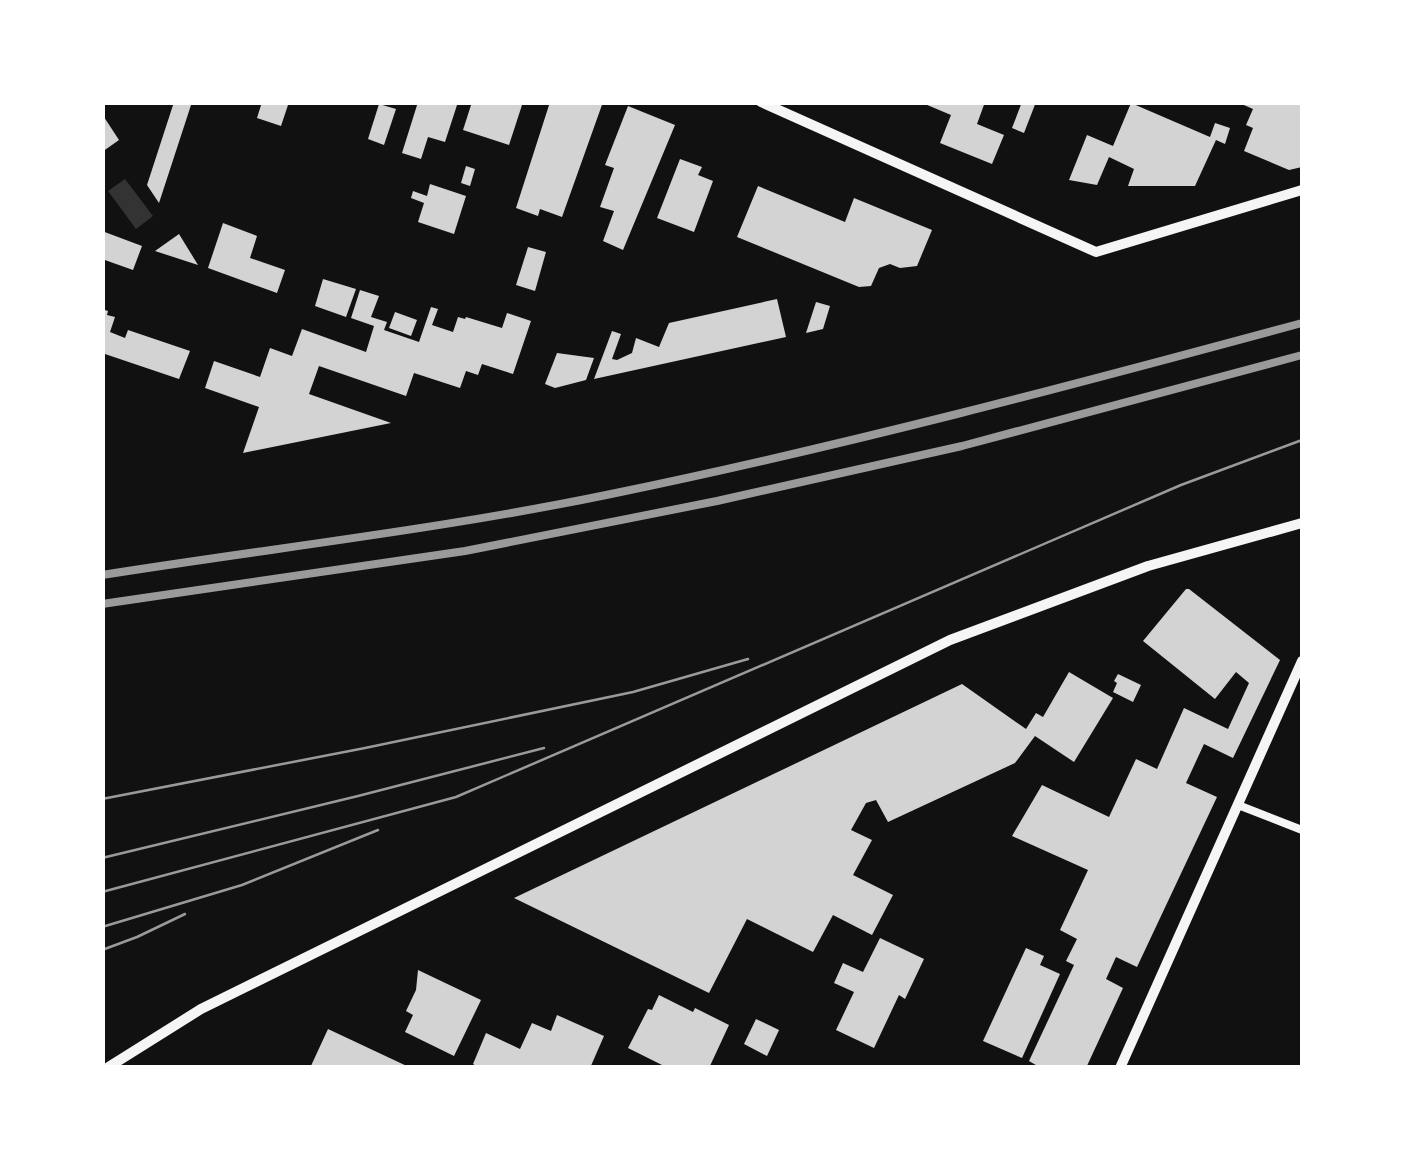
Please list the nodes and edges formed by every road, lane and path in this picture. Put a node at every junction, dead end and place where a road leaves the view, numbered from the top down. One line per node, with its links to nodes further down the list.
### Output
1 (761, 102): 2 (street)
2 (1302, 190)
3 (1302, 523): 7 (street)
4 (1302, 661): 5 (street)
5 (1238, 806): 6 (lane); 8 (street)
6 (1302, 830)
7 (107, 1068)
8 (1120, 1068)

